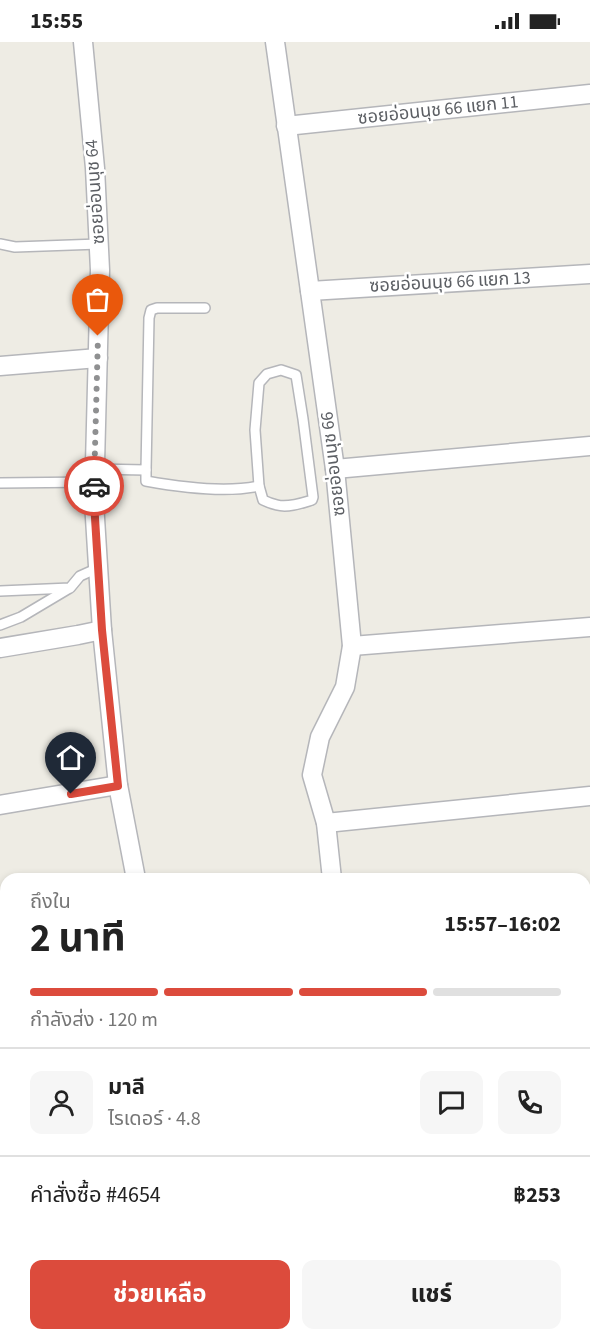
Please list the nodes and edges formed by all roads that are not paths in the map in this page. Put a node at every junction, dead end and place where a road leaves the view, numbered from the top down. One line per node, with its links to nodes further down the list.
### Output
1 (83, 42): 6 (street, ซอยอ่อนนุช 64)
2 (274, 42): 4 (street, ซอยอ่อนนุช 66)
3 (590, 94): 4 (street, ซอยอ่อนนุช 66 แยก 11)
4 (286, 126): 8 (street, ซอยอ่อนนุช 66)
5 (0, 244): 6 (lane)
6 (99, 244): 10 (street, ซอยอ่อนนุช 64)
7 (590, 274): 8 (street, ซอยอ่อนนุช 66 แยก 13)
8 (310, 291): 14 (street, ซอยอ่อนนุช 66)
9 (205, 308): 13 (lane)
10 (98, 358): 11 (street); 15 (street, ซอยอ่อนนุช 64)
11 (0, 366)
12 (590, 446): 14 (street)
13 (146, 470): 15 (lane); 17 (lane)
14 (335, 470): 24 (street, ซอยอ่อนนุช 66)
15 (94, 475): 16 (lane); 18 (street, ซอยอ่อนนุช 64)
16 (0, 483)
17 (259, 486): 17 (lane)
18 (98, 568): 19 (lane); 23 (street, ซอยอ่อนนุช 64)
19 (70, 588): 20 (lane); 21 (lane)
20 (0, 591)
21 (0, 625)
22 (590, 627): 24 (street)
23 (102, 630): 25 (street); 26 (street, ซอยอ่อนนุช 64)
24 (352, 646): 29 (street, ซอยอ่อนนุช 66)
25 (0, 648)
26 (118, 786): 28 (street); 30 (street, ซอยอ่อนนุช 64)
27 (590, 796): 29 (street)
28 (0, 805)
29 (326, 824): 31 (street, ซอยอ่อนนุช 66)
30 (135, 873)
31 (331, 873)

